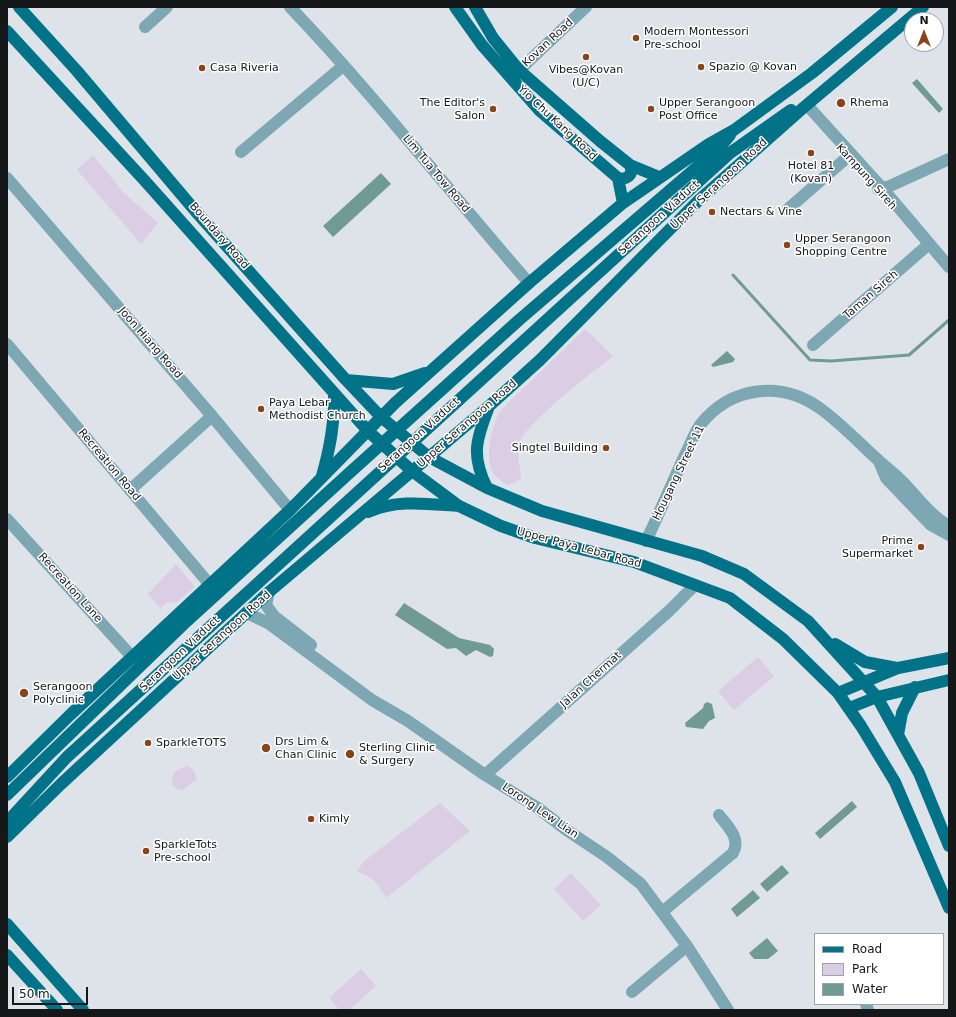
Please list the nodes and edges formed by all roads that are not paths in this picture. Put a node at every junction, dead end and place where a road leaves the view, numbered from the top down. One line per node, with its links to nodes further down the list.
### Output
1 (18, 7): 33 (main road, Boundary Road)
2 (168, 7): 9 (street)
3 (290, 7): 11 (street, Lim Tua Tow Road)
4 (455, 7): 14 (main road, Yio Chu Kang Road)
5 (475, 7): 12 (main road, Yio Chu Kang Road)
6 (586, 7): 12 (street, Kovan Road)
7 (892, 7): 16 (main road)
8 (923, 7): 13 (main road, Upper Serangoon Road)
9 (145, 27)
10 (7, 31): 34 (main road, Boundary Road)
11 (343, 66): 17 (street); 29 (street, Lim Tua Tow Road)
12 (519, 70): 14 (street, Kovan Road); 20 (main road, Yio Chu Kang Road)
13 (849, 70): 15 (main road, Upper Serangoon Road); 74 (main road, Serangoon Viaduct)
14 (510, 79): 22 (main road, Yio Chu Kang Road)
15 (805, 107): 18 (street, Kampung Sireh); 35 (main road, Upper Serangoon Road)
16 (734, 130): 23 (main road); 72 (main road, Serangoon Viaduct)
17 (241, 152)
18 (850, 155): 24 (street, Kampung Sireh); 26 (street)
19 (949, 159): 24 (street)
20 (630, 165): 22 (main road); 23 (main road, Yio Chu Kang Road)
21 (7, 178): 36 (street, Joon Hiang Road)
22 (618, 178): 25 (main road)
23 (660, 178): 25 (main road)
24 (880, 189): 27 (street, Kampung Sireh)
25 (623, 203): 29 (main road)
26 (788, 209)
27 (929, 244): 28 (street, Kampung Sireh); 31 (street, Taman Sireh)
28 (949, 267)
29 (529, 283): 32 (main road)
30 (7, 344): 44 (street, Recreation Road)
31 (813, 345)
32 (430, 372): 33 (main road); 37 (main road)
33 (346, 380): 37 (main road, Boundary Road)
34 (334, 393): 38 (main road, Boundary Road); 42 (main road)
35 (488, 407): 39 (main road, Upper Serangoon Road); 43 (main road)
36 (212, 416): 44 (street); 46 (street, Joon Hiang Road)
37 (381, 417): 38 (main road); 39 (main road, Boundary Road)
38 (368, 431): 41 (main road, Boundary Road); 42 (main road)
39 (429, 457): 41 (main road, Upper Serangoon Road); 43 (main road)
40 (879, 463): 49 (street, Hougang Street 11); 50 (street, Hougang Street 11); 51 (street, Hougang Street 11)
41 (412, 471): 45 (main road, Upper Paya Lebar Road); 47 (main road, Upper Serangoon Road)
42 (321, 477): 46 (main road)
43 (486, 488): 51 (main road)
44 (130, 490): 53 (street, Recreation Road)
45 (459, 506): 47 (main road); 52 (main road, Upper Paya Lebar Road)
46 (290, 510): 53 (main road)
47 (356, 518): 54 (main road, Upper Serangoon Road)
48 (7, 519): 57 (street, Recreation Lane)
49 (949, 526)
50 (949, 535)
51 (646, 541): 56 (main road)
52 (695, 585): 64 (main road, Upper Paya Lebar Road); 70 (street, Jalan Chermat)
53 (210, 586): 57 (main road)
54 (269, 592): 55 (main road, Upper Serangoon Road); 59 (street, Lorong Lew Lian)
55 (247, 613): 66 (street, Lorong Lew Lian); 75 (main road, Upper Serangoon Road)
56 (808, 621): 60 (main road); 62 (main road)
57 (133, 658): 71 (main road)
58 (949, 658): 60 (main road)
59 (335, 664): 66 (street, Lorong Lew Lian); 68 (street, Lorong Lew Lian)
60 (898, 668): 62 (main road)
61 (949, 680): 63 (main road)
62 (864, 683): 64 (main road); 65 (main road)
63 (915, 687): 65 (main road); 69 (main road)
64 (838, 693): 67 (main road, Upper Paya Lebar Road)
65 (877, 697): 67 (main road); 69 (main road)
66 (377, 703): 68 (street, Lorong Lew Lian)
67 (849, 708): 77 (main road, Upper Paya Lebar Road)
68 (408, 721): 70 (street, Lorong Lew Lian)
69 (898, 735): 76 (main road)
70 (485, 775): 78 (street, Lorong Lew Lian)
71 (7, 777)
72 (7, 795)
73 (719, 815): 78 (street)
74 (7, 822)
75 (7, 837)
76 (949, 846)
77 (949, 908)
78 (662, 912): 80 (street, Lorong Lew Lian)
79 (7, 924): 84 (main road)
80 (687, 946): 82 (street); 85 (street, Lorong Lew Lian)
81 (7, 955): 83 (main road)
82 (632, 992)
83 (58, 1010)
84 (83, 1010)
85 (728, 1010)

